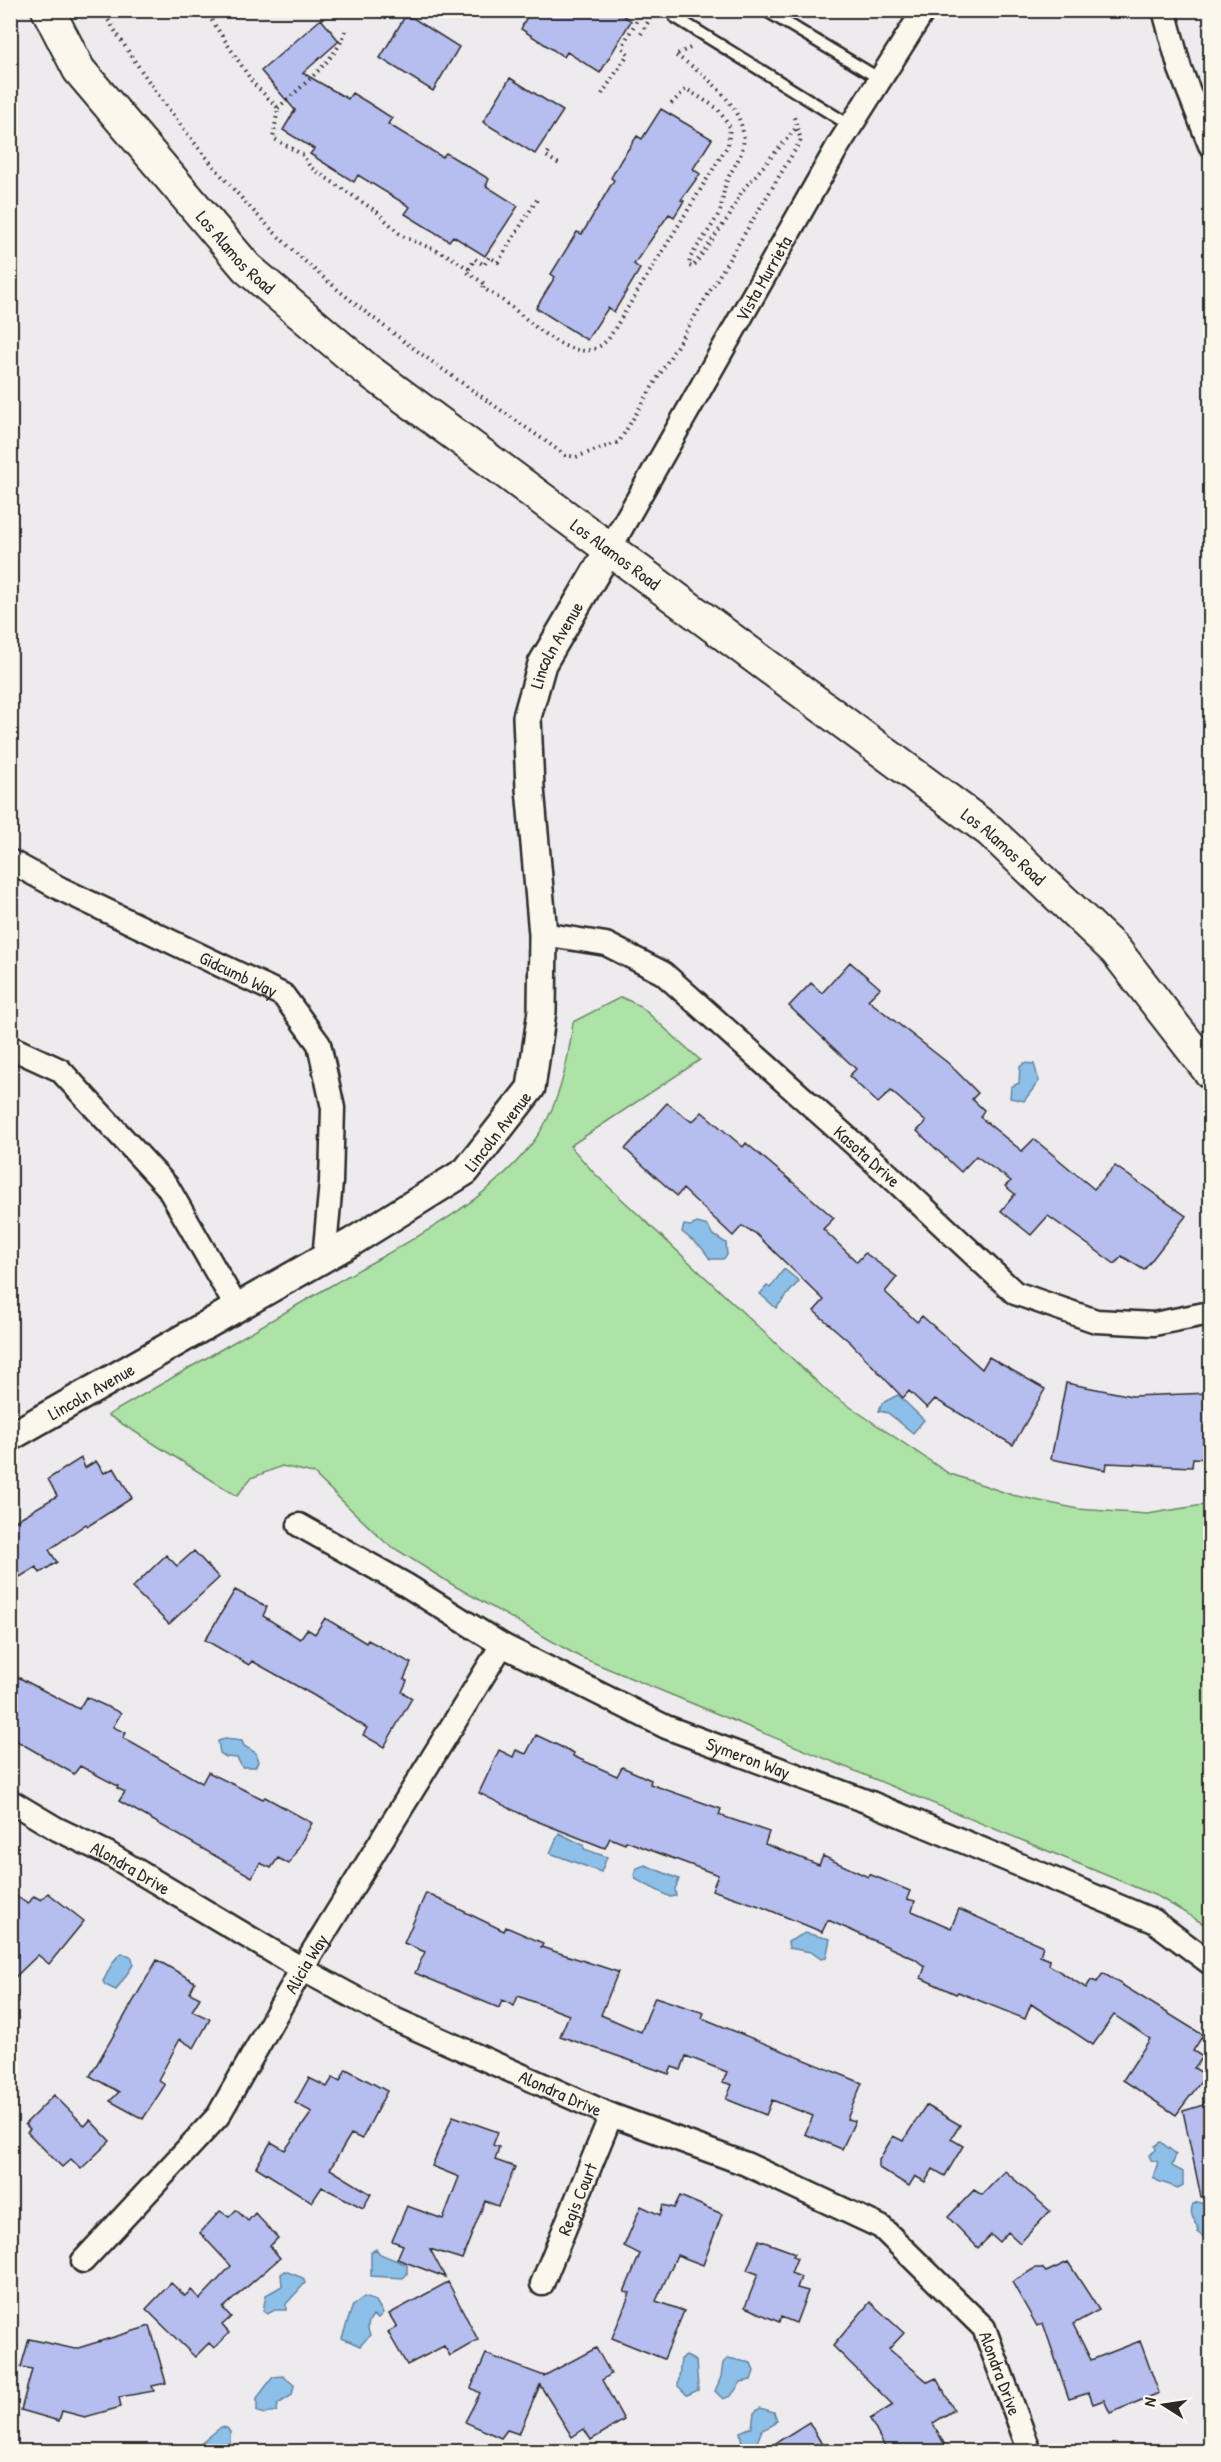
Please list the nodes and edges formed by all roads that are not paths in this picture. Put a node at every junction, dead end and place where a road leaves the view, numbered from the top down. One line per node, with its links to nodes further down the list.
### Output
1 (48, 10): 9 (main road, Los Alamos Road)
2 (765, 10): 6 (lane)
3 (924, 10): 6 (street, Vista Murrieta)
4 (1164, 10): 8 (street)
5 (675, 18): 7 (lane)
6 (880, 79): 7 (street, Vista Murrieta)
7 (851, 126): 9 (street, Vista Murrieta)
8 (1210, 145)
9 (610, 548): 11 (street, Lincoln Avenue); 13 (main road, Los Alamos Road)
10 (10, 861): 14 (street, Gidcumb Way)
11 (543, 934): 14 (street, Lincoln Avenue); 16 (street, Kasota Drive)
12 (10, 1047): 15 (street)
13 (1210, 1072)
14 (324, 1259): 15 (street, Lincoln Avenue)
15 (237, 1308): 17 (street, Lincoln Avenue)
16 (1210, 1312)
17 (10, 1437)
18 (299, 1525): 19 (street, Symeron Way)
19 (502, 1645): 21 (street, Symeron Way); 22 (street, Alicia Way)
20 (10, 1801): 22 (street, Alondra Drive)
21 (1210, 1964)
22 (302, 1969): 23 (street, Alondra Drive); 24 (street, Alicia Way)
23 (611, 2115): 25 (street, Regis Court); 26 (street, Alondra Drive)
24 (83, 2261)
25 (542, 2284)
26 (1030, 2451)

